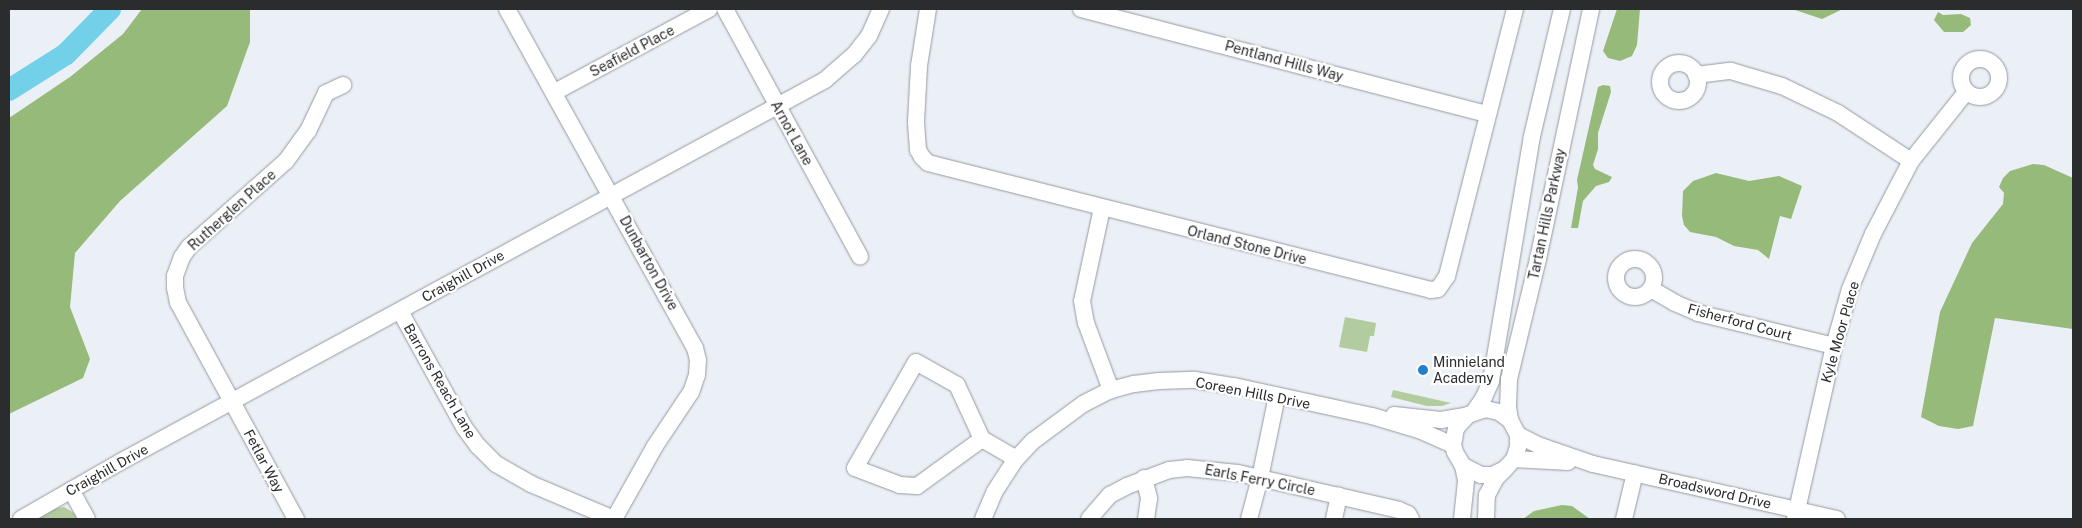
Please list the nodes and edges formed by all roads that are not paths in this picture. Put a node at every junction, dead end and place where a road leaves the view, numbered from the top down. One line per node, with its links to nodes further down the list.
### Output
1 (507, 9): 13 (street, Dunbarton Drive)
2 (709, 9): 13 (street, Seafield Place)
3 (724, 9): 15 (street, Arnot Lane)
4 (881, 9): 15 (street, Craighill Drive)
5 (928, 9): 19 (street, Orland Stone Drive)
6 (1081, 9): 10 (street, Pentland Hills Way)
7 (1515, 9): 16 (street, Orland Stone Drive)
8 (1562, 9): 27 (street, Tartan Hills Parkway)
9 (1591, 9): 29 (street, Tartan Hills Parkway)
10 (1125, 14): 16 (street, Pentland Hills Way)
11 (1696, 75): 17 (street)
12 (343, 85): 26 (street, Rutherglen Place)
13 (555, 92): 18 (street, Dunbarton Drive)
14 (1966, 92): 17 (street, Kyle Moor Place)
15 (776, 105): 18 (street, Craighill Drive); 20 (street, Arnot Lane)
16 (1488, 114): 19 (street, Orland Stone Drive)
17 (1911, 161): 23 (street, Kyle Moor Place)
18 (612, 195): 22 (street, Craighill Drive); 46 (street, Dunbarton Drive)
19 (1102, 208): 24 (street)
20 (860, 257)
21 (1651, 289): 23 (street, Fisherford Court)
22 (400, 311): 26 (street, Craighill Drive); 46 (street, Barrons Reach Lane)
23 (1834, 346): 42 (street, Kyle Moor Place)
24 (1110, 390): 25 (street, Coreen Hills Drive); 33 (street, Coreen Hills Drive)
25 (1277, 396): 28 (street, Coreen Hills Drive); 39 (street)
26 (232, 402): 40 (street, Craighill Drive); 45 (street, Fetlar Way)
27 (1471, 413): 28 (street, Coreen Hills Drive); 29 (street); 32 (street, Tartan Hills Parkway)
28 (1372, 416): 32 (street, Coreen Hills Drive)
29 (1510, 420): 30 (street, Tartan Hills Parkway)
30 (1518, 436): 34 (street); 35 (street, Broadsword Drive)
31 (982, 439): 31 (street); 33 (street)
32 (1453, 445): 36 (street)
33 (1016, 459): 47 (street, Coreen Hills Drive)
34 (1510, 464): 35 (street, Broadsword Drive); 36 (street); 54 (street)
35 (1593, 464): 37 (street, Broadsword Drive)
36 (1463, 466): 53 (street)
37 (1635, 473): 42 (street, Broadsword Drive); 55 (street)
38 (1144, 478): 39 (street, Earls Ferry Circle); 48 (street, Earls Ferry Circle); 49 (street)
39 (1260, 478): 41 (street, Earls Ferry Circle); 50 (street)
40 (71, 490): 43 (street, Craighill Drive); 44 (street)
41 (1339, 496): 51 (street); 52 (street, Earls Ferry Circle)
42 (1796, 515): 56 (street, Broadsword Drive)
43 (21, 519)
44 (87, 519)
45 (296, 519)
46 (614, 519)
47 (983, 519)
48 (1089, 519)
49 (1146, 519)
50 (1249, 519)
51 (1334, 519)
52 (1411, 519)
53 (1462, 519)
54 (1486, 519)
55 (1624, 519)
56 (1837, 519)

